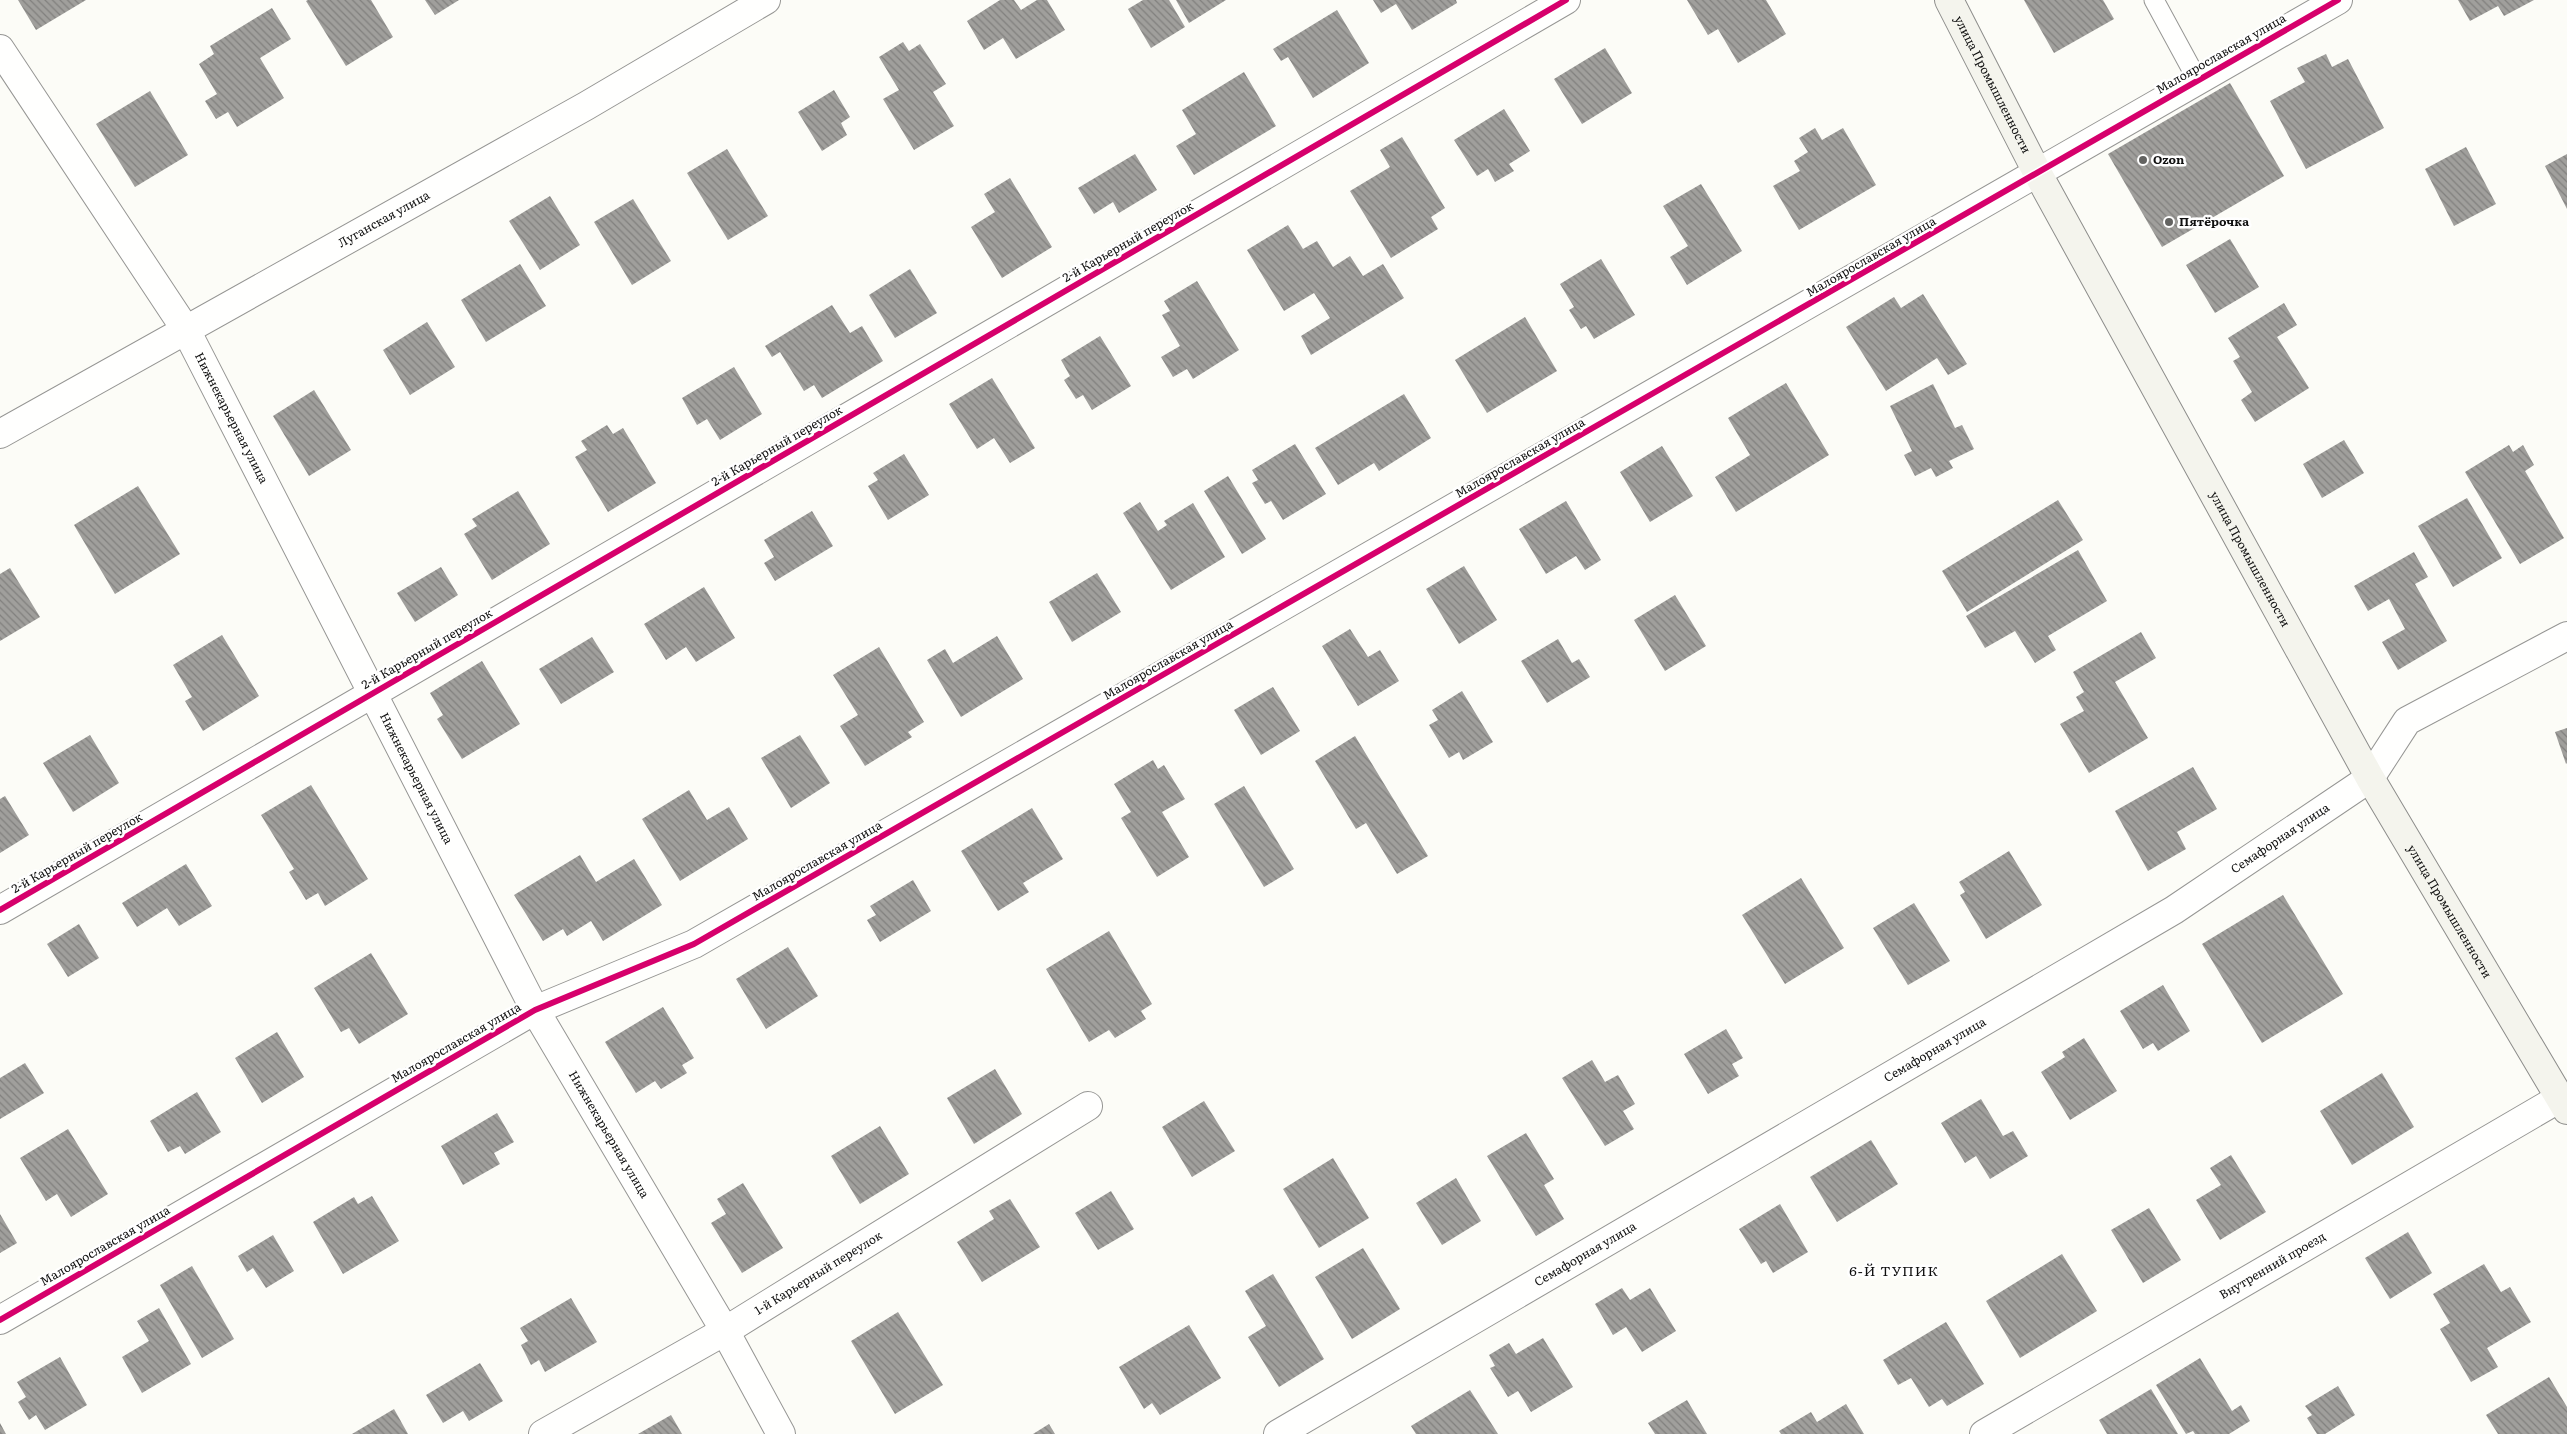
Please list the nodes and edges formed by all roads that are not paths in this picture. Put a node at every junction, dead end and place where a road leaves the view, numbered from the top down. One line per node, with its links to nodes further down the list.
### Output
1 (766, 0): 9 (street, Луганская улица)
2 (1566, 0): 12 (street, 2-й Карьерный переулок)
3 (1949, 0): 8 (main road, улица Промышленности)
4 (2154, 0): 7 (lane)
5 (2338, 0): 7 (street, Малоярославская улица)
6 (0, 49): 9 (street, Нижнекарьерная улица)
7 (2198, 81): 8 (street, Малоярославская улица)
8 (2038, 174): 13 (main road, улица Промышленности); 15 (street, Малоярославская улица)
9 (186, 330): 10 (street, Луганская улица); 12 (street, Нижнекарьерная улица)
10 (0, 434)
11 (2567, 636): 13 (street, Семафорная улица)
12 (372, 694): 14 (street, 2-й Карьерный переулок); 15 (street, Нижнекарьерная улица)
13 (2370, 778): 16 (main road, улица Промышленности); 22 (street, Семафорная улица)
14 (0, 910)
15 (535, 1010): 18 (street, Малоярославская улица); 19 (street, Нижнекарьерная улица)
16 (2563, 1104): 23 (street, Внутренний проезд)
17 (1088, 1106): 19 (street, 1-й Карьерный переулок)
18 (0, 1320)
19 (725, 1331): 20 (street, 1-й Карьерный переулок); 21 (street, Нижнекарьерная улица)
20 (543, 1434)
21 (781, 1434)
22 (1278, 1434)
23 (1984, 1434)

